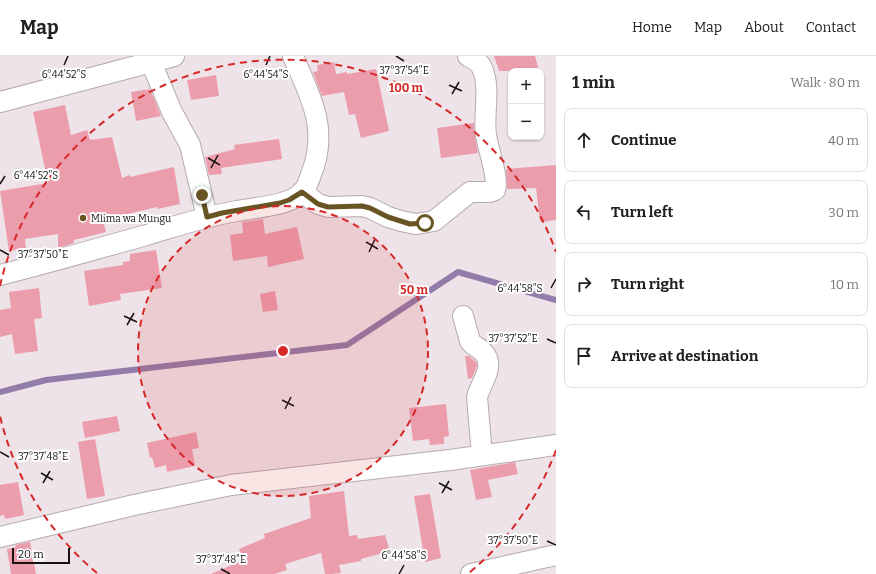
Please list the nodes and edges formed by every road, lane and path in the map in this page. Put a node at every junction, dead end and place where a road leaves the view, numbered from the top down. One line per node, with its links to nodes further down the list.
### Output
1 (174, 56): 4 (street)
2 (293, 56): 6 (street)
3 (468, 56): 6 (street)
4 (151, 62): 5 (street); 7 (street)
5 (0, 102)
6 (302, 192): 7 (street)
7 (207, 217): 8 (street)
8 (0, 275)
9 (463, 316): 11 (street)
10 (556, 445): 11 (street)
11 (482, 455): 12 (street)
12 (0, 537)
13 (556, 555): 14 (street)
14 (471, 574)

